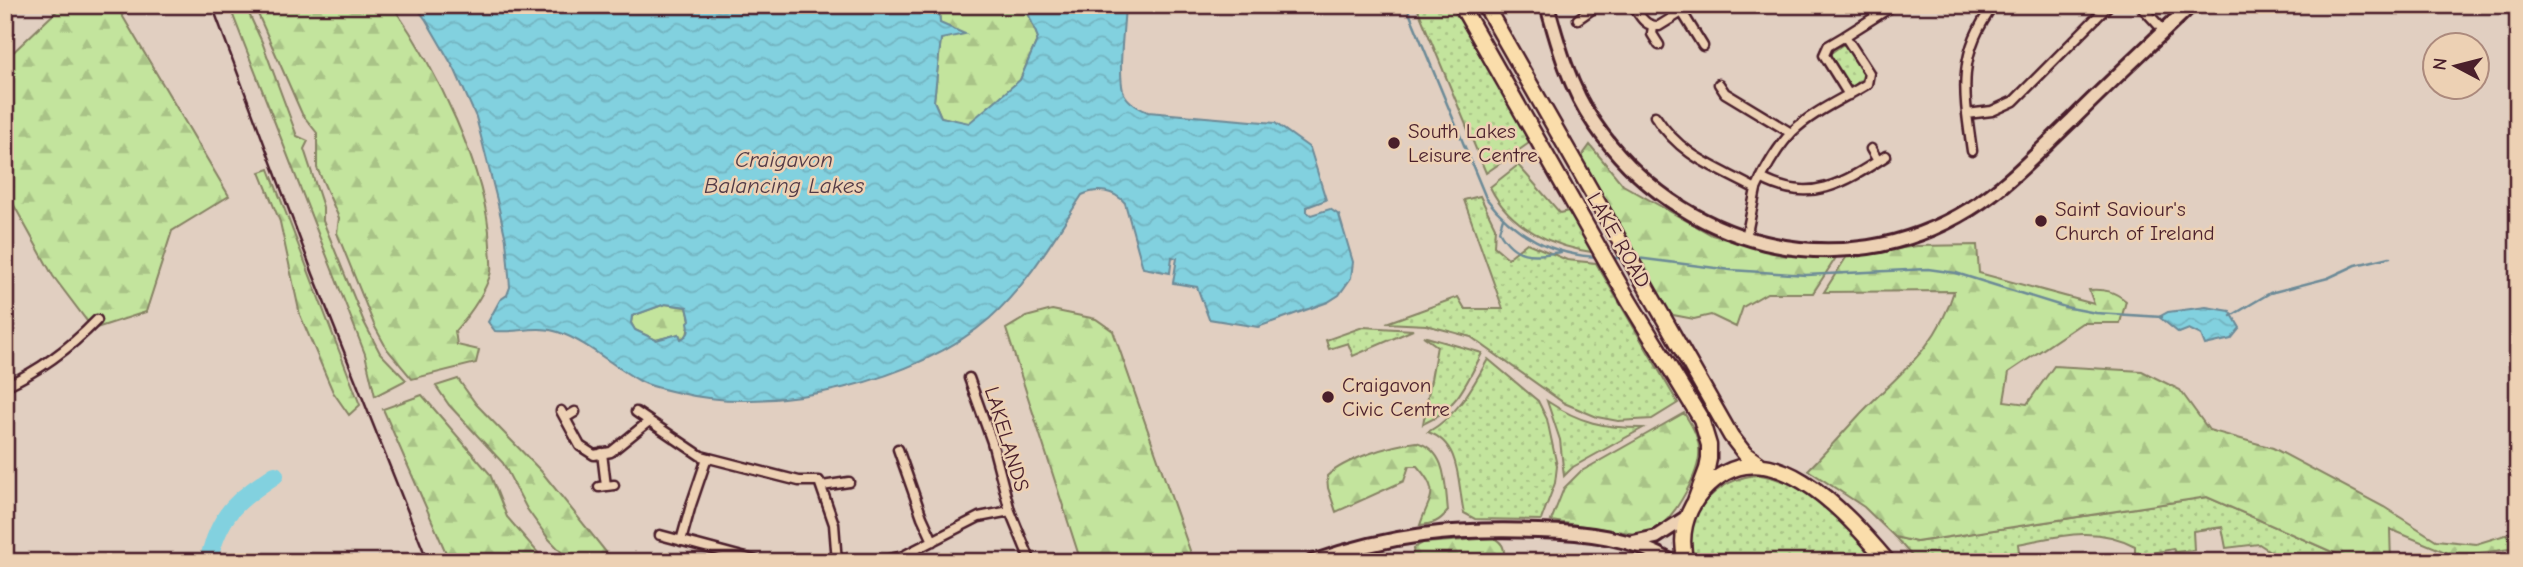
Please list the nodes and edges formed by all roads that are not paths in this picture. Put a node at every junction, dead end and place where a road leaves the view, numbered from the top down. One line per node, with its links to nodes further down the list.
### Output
1 (1461, 5): 42 (highway, LAKE ROAD)
2 (1485, 5): 38 (highway, LAKE ROAD)
3 (1547, 5): 28 (street)
4 (1598, 5): 13 (street)
5 (1633, 5): 14 (street)
6 (1693, 5): 12 (street)
7 (1894, 5): 16 (street)
8 (1994, 5): 21 (street)
9 (2109, 5): 21 (street)
10 (2140, 5): 15 (street)
11 (2191, 5): 15 (street)
12 (1682, 12): 14 (street); 18 (street)
13 (1578, 19)
14 (1653, 26): 17 (street)
15 (2164, 31): 28 (street)
16 (1845, 36): 20 (street); 20 (street)
17 (1659, 45)
18 (1703, 46)
19 (1719, 84): 23 (street)
20 (1849, 95): 23 (street)
21 (1967, 114): 25 (street)
22 (1655, 116): 27 (street)
23 (1791, 133): 26 (street)
24 (1871, 149): 26 (street)
25 (1972, 151)
26 (1761, 178): 27 (street)
27 (1756, 188): 28 (street)
28 (1746, 238)
29 (97, 320): 31 (street)
30 (970, 378): 43 (street, LAKELANDS)
31 (5, 386)
32 (575, 412): 36 (street)
33 (636, 412): 34 (street)
34 (648, 422): 36 (street); 37 (street)
35 (898, 449): 47 (street)
36 (602, 453): 40 (street)
37 (707, 458): 41 (street); 46 (street)
38 (1762, 466): 42 (highway); 61 (highway)
39 (849, 482): 41 (street)
40 (606, 486)
41 (822, 486): 54 (street)
42 (1695, 501): 44 (highway)
43 (1010, 511): 47 (street, LAKELANDS); 57 (street, LAKELANDS)
44 (1687, 517): 48 (street); 60 (highway)
45 (660, 535): 46 (street)
46 (681, 541): 50 (street)
47 (933, 541): 49 (street, LAKELANDS)
48 (1633, 542): 58 (street); 59 (street)
49 (912, 552): 55 (street, LAKELANDS); 56 (street)
50 (746, 560): 51 (street)
51 (761, 562)
52 (792, 562): 53 (street)
53 (802, 562)
54 (837, 562)
55 (875, 562)
56 (917, 562)
57 (1031, 562)
58 (1312, 562)
59 (1672, 562)
60 (1686, 562)
61 (1888, 562)

